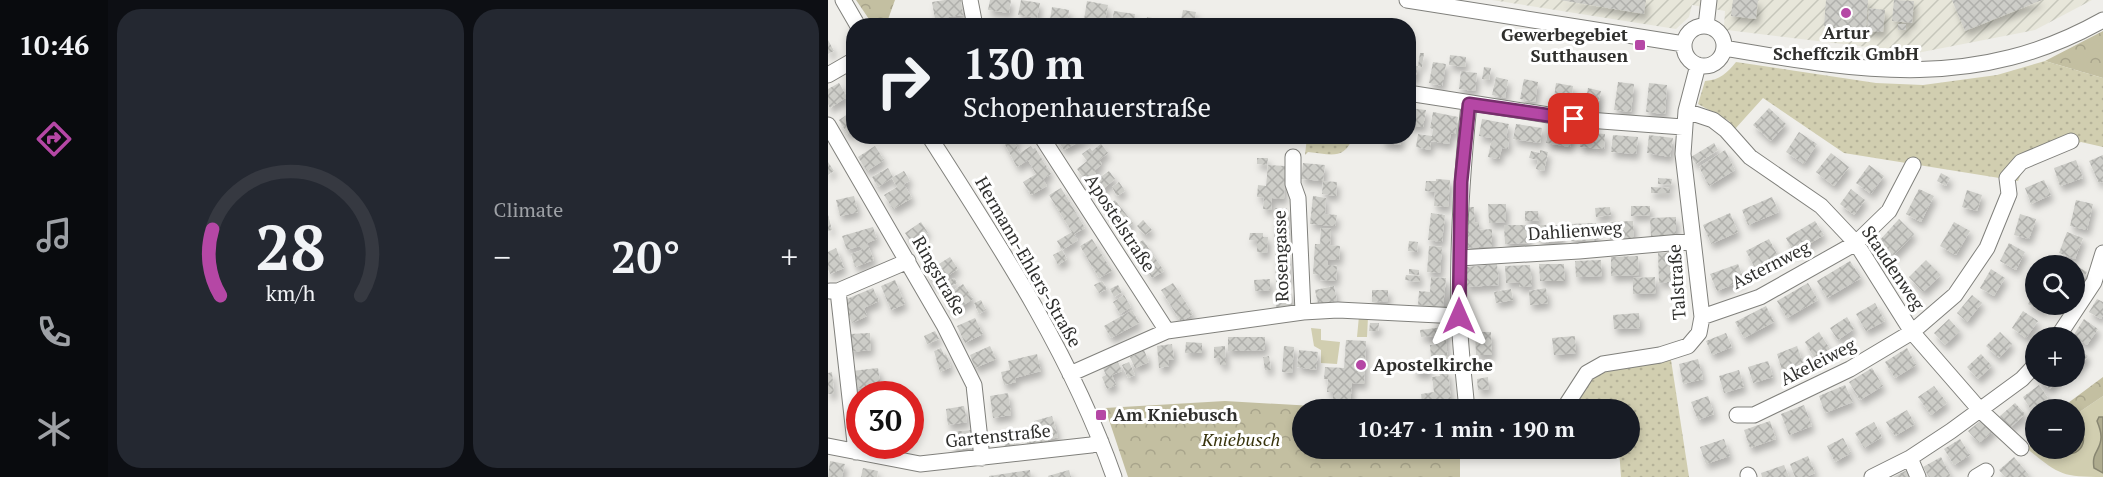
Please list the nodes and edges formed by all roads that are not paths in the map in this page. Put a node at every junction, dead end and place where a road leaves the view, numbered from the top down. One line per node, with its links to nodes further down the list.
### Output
1 (843, 0): 5 (street)
2 (970, 0): 6 (street)
3 (1407, 0): 9 (street)
4 (1709, 0): 8 (street)
5 (853, 18)
6 (973, 18)
7 (2103, 20): 10 (street)
8 (1706, 26): 9 (street); 10 (street)
9 (1684, 44): 12 (street)
10 (1724, 48): 12 (street)
11 (846, 65): 13 (street)
12 (1698, 65): 16 (street, Talstraße)
13 (828, 75)
14 (1416, 94): 15 (street)
15 (1469, 104): 18 (street); 27 (street)
16 (1686, 111): 18 (street, Talstraße); 25 (street, Staudenweg)
17 (828, 125): 28 (street, Ringstraße)
18 (1683, 127): 24 (street, Talstraße)
19 (2071, 141): 35 (street, Akeleiweg)
20 (934, 144): 36 (street, Hermann-Ehlers-Straße)
21 (1046, 144): 34 (street, Apostelstraße)
22 (1293, 157): 30 (street, Rosengasse)
23 (1913, 165): 25 (street, Asternweg)
24 (1693, 241): 27 (street, Dahlienweg); 32 (street, Talstraße)
25 (1856, 243): 32 (street, Asternweg); 35 (street, Staudenweg)
26 (2103, 253): 33 (street)
27 (1459, 258): 31 (street)
28 (908, 261): 29 (street); 47 (street, Ringstraße)
29 (833, 291): 38 (street)
30 (1303, 312): 31 (street); 34 (street)
31 (1459, 316): 39 (street)
32 (1702, 317): 40 (street, Talstraße)
33 (2064, 327)
34 (1167, 331): 36 (street)
35 (1912, 332): 41 (street, Staudenweg); 42 (street, Akeleiweg)
36 (1070, 374): 43 (street, Hermann-Ehlers-Straße)
37 (2025, 376): 41 (street)
38 (846, 382)
39 (1466, 399)
40 (1570, 399)
41 (1980, 410): 45 (street, Staudenweg); 48 (street)
42 (1737, 415)
43 (1101, 442): 47 (street, Gartenstraße); 51 (street, Hermann-Ehlers-Straße)
44 (828, 446): 46 (street, Gartenstraße)
45 (2021, 448)
46 (846, 450)
47 (982, 458): 50 (street, Gartenstraße)
48 (1910, 458): 52 (street); 53 (street)
49 (880, 459): 50 (street, Gartenstraße)
50 (921, 471)
51 (1114, 477)
52 (1872, 477)
53 (1918, 477)

